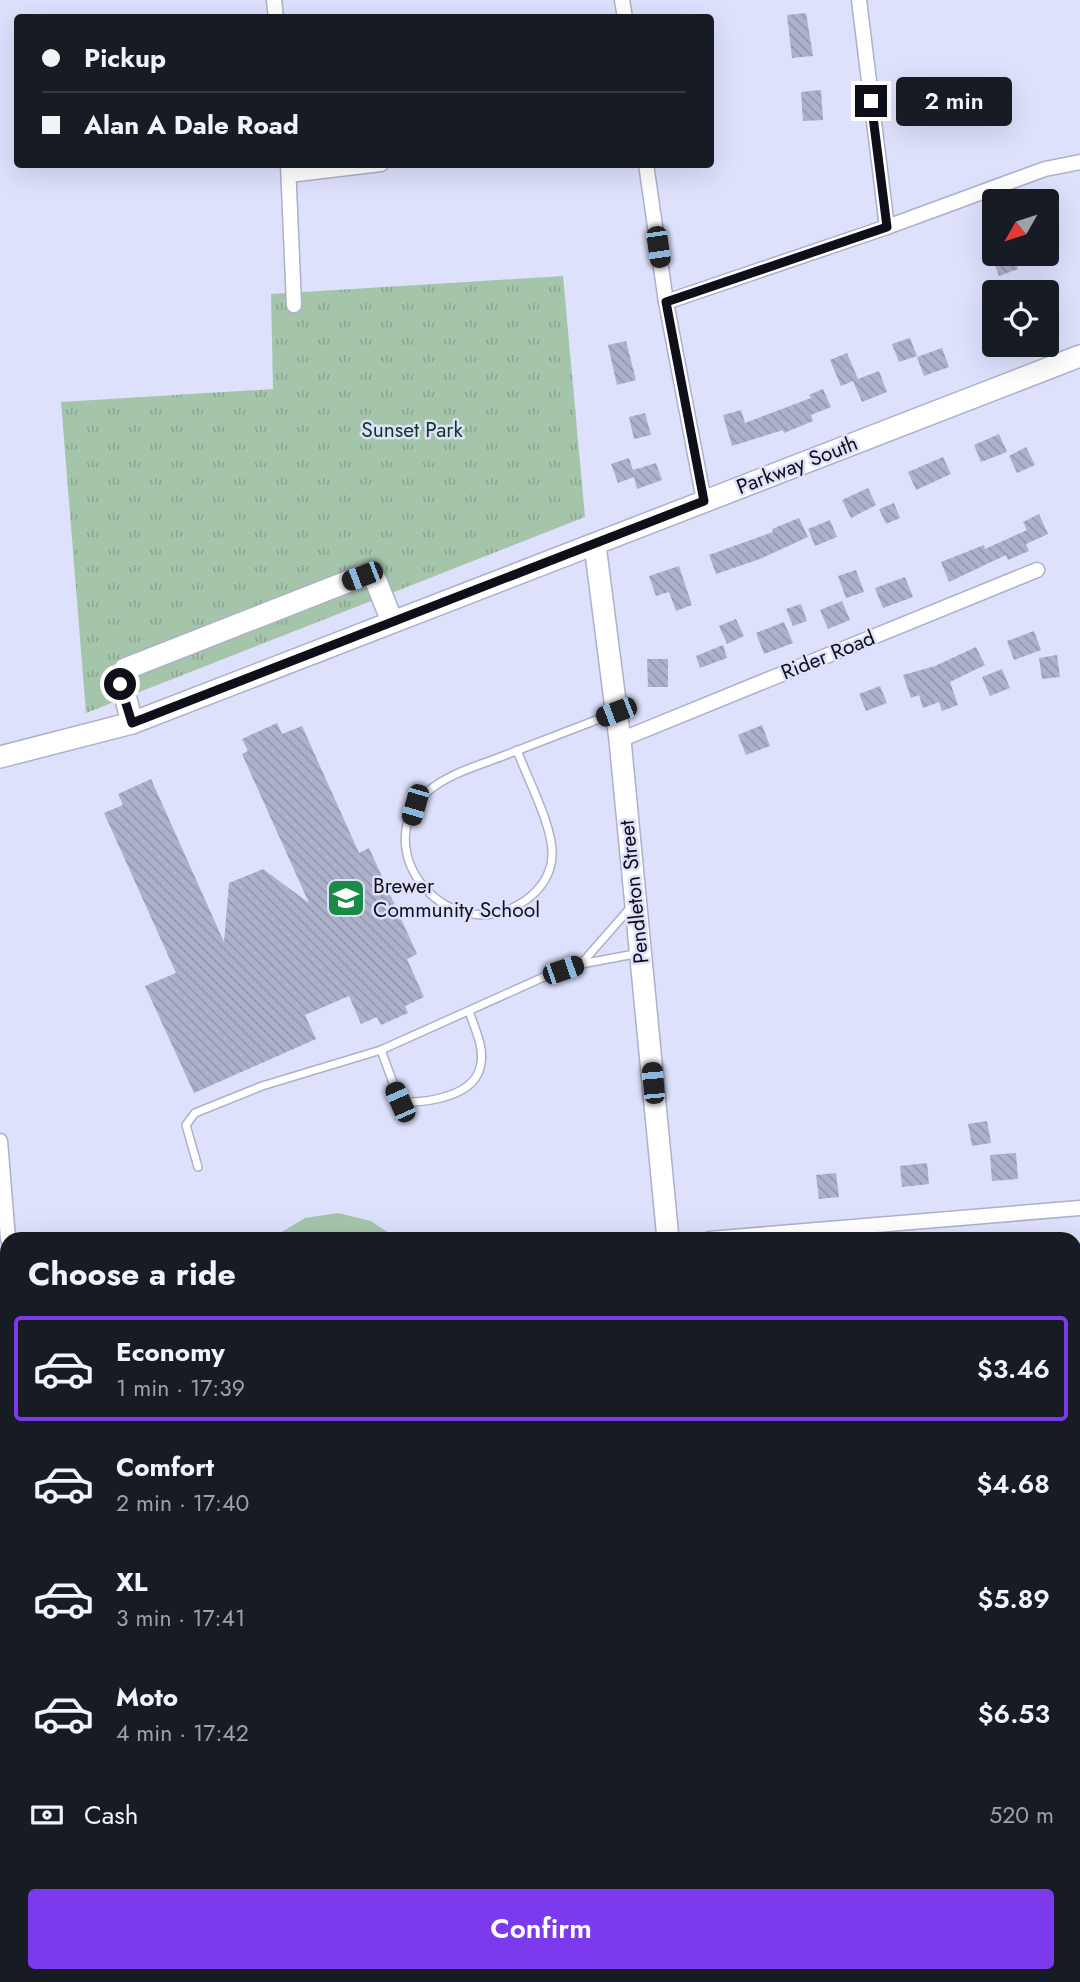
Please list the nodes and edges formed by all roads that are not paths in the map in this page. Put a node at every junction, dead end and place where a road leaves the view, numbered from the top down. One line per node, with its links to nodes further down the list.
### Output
1 (859, 0): 6 (street)
2 (1080, 162): 6 (street)
3 (319, 168): 5 (street)
4 (647, 168): 7 (street)
5 (288, 170): 8 (street)
6 (887, 227): 7 (street)
7 (666, 302): 10 (street)
8 (294, 305)
9 (1080, 356): 10 (main road, Parkway South)
10 (704, 501): 11 (main road, Parkway South)
11 (595, 545): 13 (main road, Parkway South); 14 (main road, Pendleton Street)
12 (1037, 570): 16 (street, Rider Road)
13 (392, 621): 15 (main road, Parkway South); 15 (main road)
14 (616, 712): 16 (main road, Pendleton Street); 17 (lane)
15 (132, 723): 18 (main road, Parkway South)
16 (620, 740): 19 (main road, Pendleton Street)
17 (517, 750): 17 (lane)
18 (0, 757)
19 (635, 901): 20 (main road, Pendleton Street); 21 (lane)
20 (640, 953): 21 (lane); 28 (main road, Pendleton Street)
21 (581, 964): 22 (lane)
22 (469, 1011): 23 (lane); 23 (lane)
23 (381, 1050): 25 (lane)
24 (0, 1141): 27 (street)
25 (198, 1167)
26 (1080, 1212): 29 (street)
27 (7, 1232)
28 (667, 1232)
29 (871, 1232)

